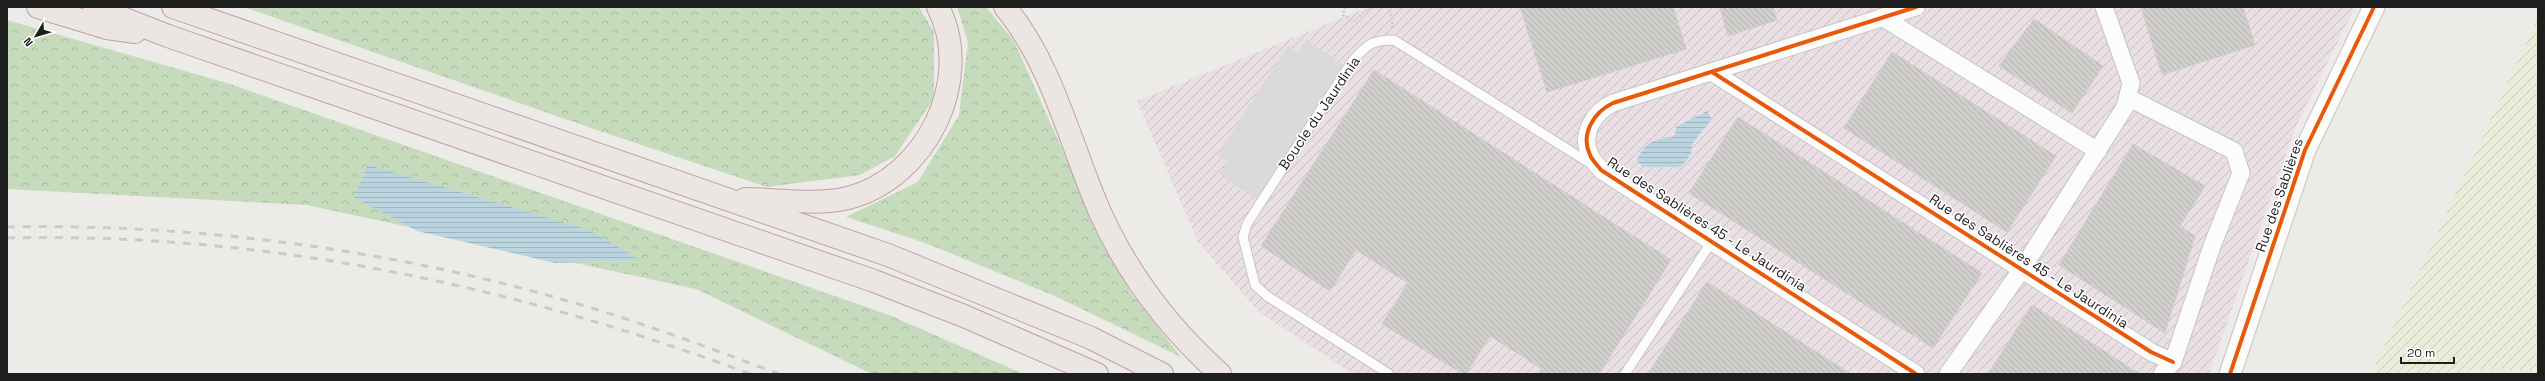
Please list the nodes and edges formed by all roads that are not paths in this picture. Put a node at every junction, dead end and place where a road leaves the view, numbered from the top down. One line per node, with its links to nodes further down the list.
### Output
1 (38, 7): 10 (highway)
2 (94, 7): 10 (highway)
3 (174, 7): 15 (highway)
4 (938, 7): 15 (highway)
5 (1005, 7): 21 (highway)
6 (1916, 7): 9 (street, Rue des Sablières 45 - Le Jaurdinia)
7 (2104, 7): 12 (street, Rue des Sablières 45 - Le Jaurdinia)
8 (2374, 7): 26 (street, Rue des Sablières)
9 (1882, 18): 11 (street, Rue des Sablières 45 - Le Jaurdinia); 13 (street)
10 (168, 36): 19 (highway)
11 (1712, 72): 14 (street, Rue des Sablières 45 - Le Jaurdinia); 17 (street, Rue des Sablières 45 - Le Jaurdinia)
12 (2129, 98): 13 (street, Rue des Sablières 45 - Le Jaurdinia); 18 (street, Rue des Sablières 45 - Le Jaurdinia)
13 (2098, 151): 17 (street, Rue des Sablières 45 - Le Jaurdinia)
14 (1601, 170): 16 (street, Rue des Sablières 45 - Le Jaurdinia); 22 (lane, Boucle du Jaurdinia)
15 (731, 199): 20 (highway)
16 (1712, 242): 23 (lane); 24 (street, Rue des Sablières 45 - Le Jaurdinia)
17 (2022, 269): 18 (street, Rue des Sablières 45 - Le Jaurdinia); 25 (street, Rue des Sablières 45 - Le Jaurdinia)
18 (2167, 368)
19 (1097, 374)
20 (1162, 374)
21 (1220, 374)
22 (1389, 374)
23 (1626, 374)
24 (1916, 374)
25 (1948, 374)
26 (2230, 374)

